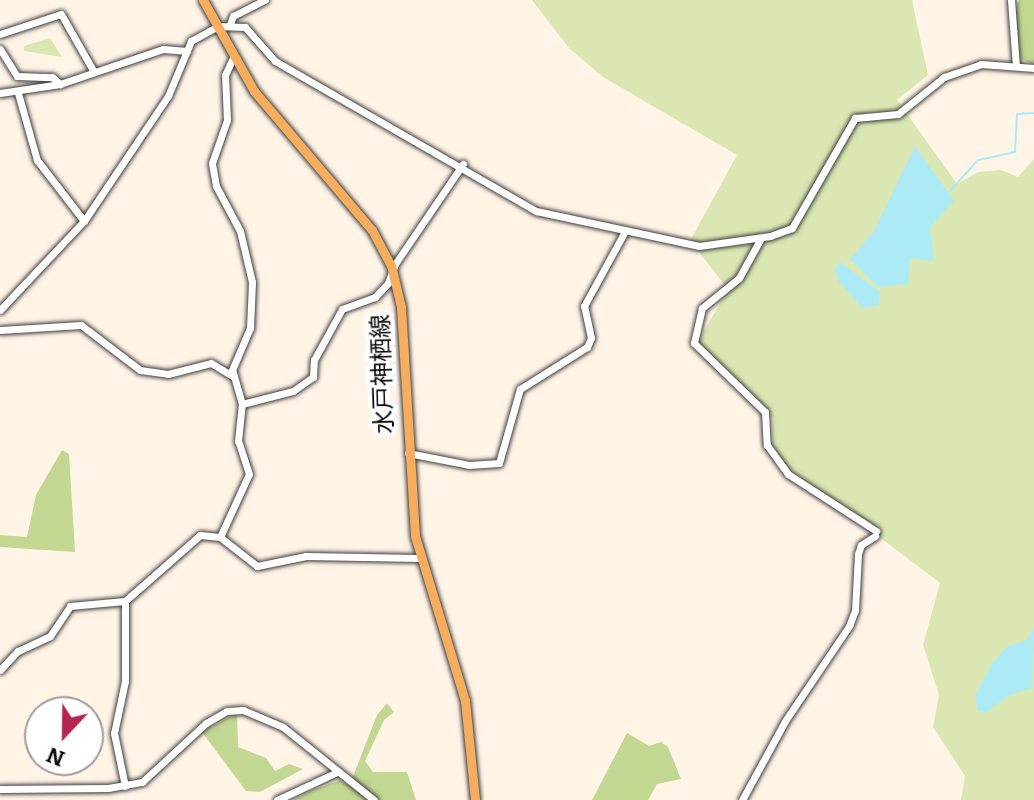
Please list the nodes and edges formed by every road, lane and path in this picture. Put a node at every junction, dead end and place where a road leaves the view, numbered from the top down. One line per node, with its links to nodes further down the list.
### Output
1 (203, 0): 5 (main road, 水戸神栖線)
2 (265, 0): 4 (street)
3 (1011, 0): 10 (street)
4 (230, 24): 5 (street); 16 (street)
5 (218, 26): 8 (street); 9 (main road, 水戸神栖線)
6 (0, 34): 12 (street)
7 (0, 49): 13 (street)
8 (187, 51): 12 (street); 17 (street)
9 (234, 56): 20 (main road, 水戸神栖線); 23 (street)
10 (1016, 66): 11 (street); 19 (street)
11 (1034, 68)
12 (94, 72): 13 (street)
13 (60, 84): 15 (street)
14 (0, 93): 15 (street)
15 (18, 93): 17 (street)
16 (463, 164): 18 (street); 20 (street)
17 (84, 221): 21 (street)
18 (625, 231): 19 (street); 25 (street)
19 (761, 238): 36 (street)
20 (393, 271): 24 (street); 25 (main road, 水戸神栖線)
21 (0, 310)
22 (0, 330): 23 (street)
23 (233, 376): 24 (street)
24 (242, 404): 26 (street)
25 (406, 453): 27 (main road, 水戸神栖線)
26 (220, 537): 27 (street); 28 (street)
27 (419, 558): 35 (main road, 水戸神栖線)
28 (125, 601): 29 (street); 31 (street)
29 (0, 670)
30 (337, 772): 31 (street); 33 (street); 34 (street)
31 (125, 786): 32 (street)
32 (0, 789)
33 (277, 800)
34 (374, 800)
35 (475, 800)
36 (742, 800)

